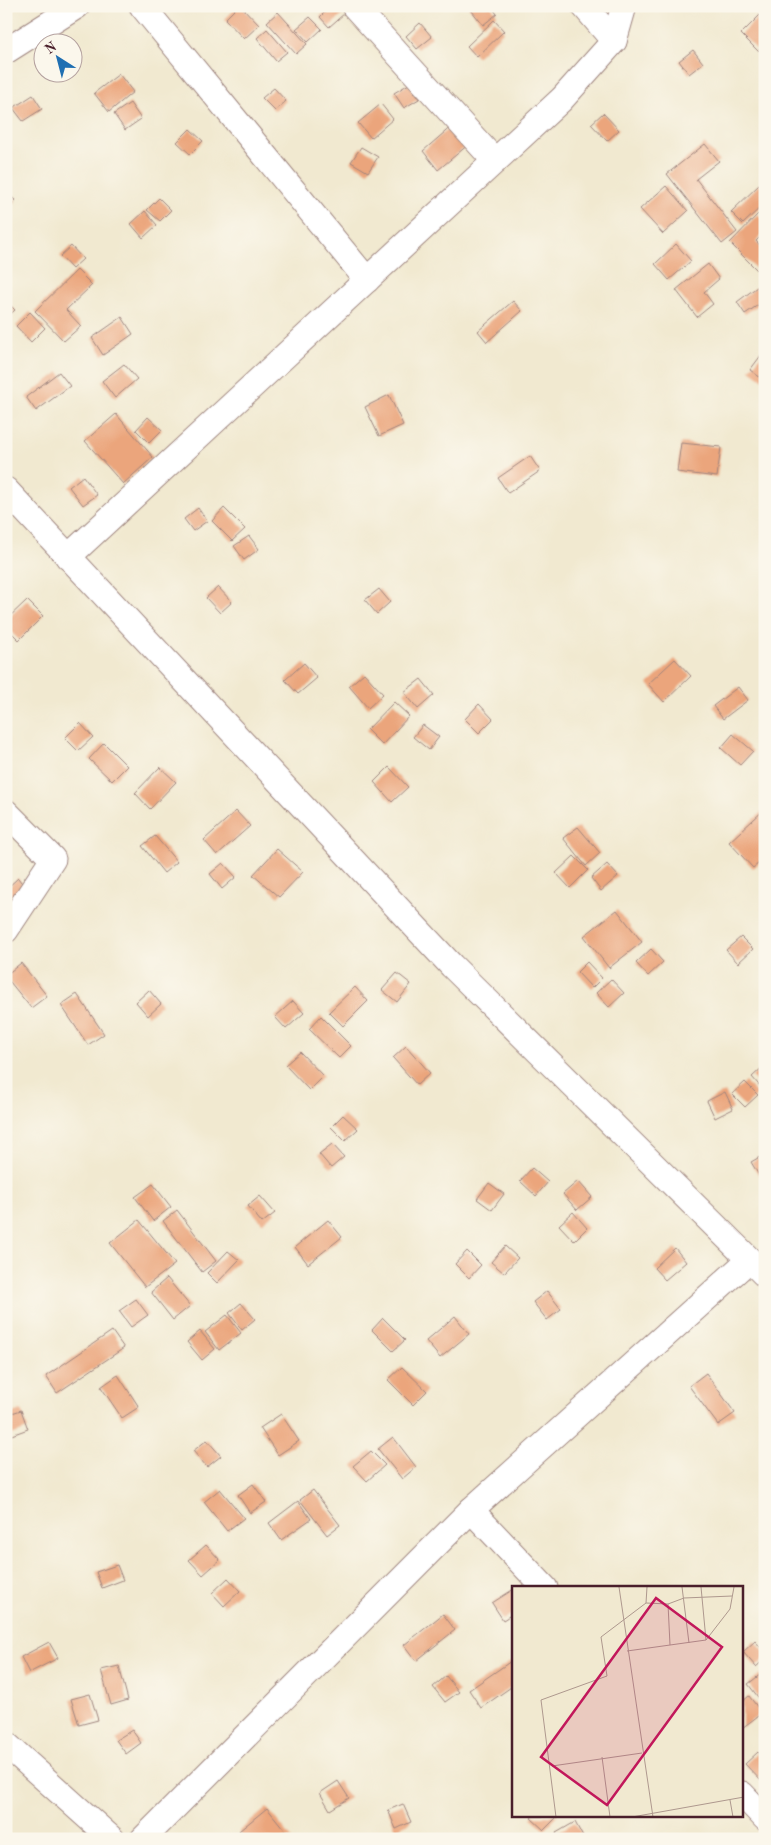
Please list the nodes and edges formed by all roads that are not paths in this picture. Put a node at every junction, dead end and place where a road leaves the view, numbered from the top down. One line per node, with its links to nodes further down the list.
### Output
1 (77, 6): 7 (street)
2 (142, 6): 9 (street)
3 (354, 6): 8 (street)
4 (584, 6): 6 (street)
5 (624, 6): 6 (street)
6 (614, 41): 8 (street)
7 (6, 50)
8 (495, 161): 9 (street)
9 (367, 280): 11 (street)
10 (6, 490): 11 (street)
11 (68, 557): 14 (street)
12 (6, 812): 13 (street)
13 (6, 930)
14 (757, 1268): 15 (street)
15 (471, 1510): 16 (street); 21 (street)
16 (543, 1586)
17 (6, 1744): 20 (street)
18 (744, 1796): 19 (street)
19 (765, 1818)
20 (112, 1839)
21 (143, 1839)

